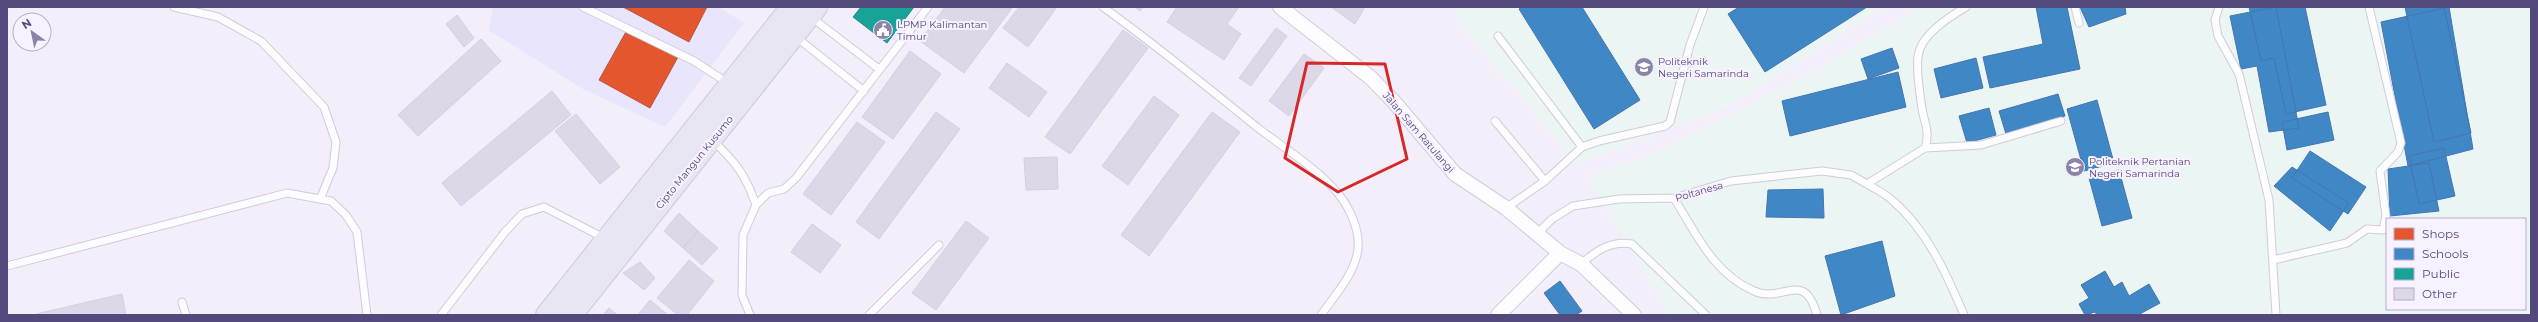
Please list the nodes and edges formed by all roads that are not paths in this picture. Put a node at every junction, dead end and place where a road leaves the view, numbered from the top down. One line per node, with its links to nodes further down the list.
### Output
1 (174, 7): 27 (lane)
2 (583, 7): 16 (lane)
3 (928, 7): 15 (lane)
4 (1102, 7): 45 (lane)
5 (1280, 7): 29 (street, Jalan Sam Ratulangi)
6 (1704, 7): 21 (lane)
7 (1966, 7): 22 (lane)
8 (2075, 7): 12 (lane)
9 (2219, 7): 34 (lane)
10 (2369, 7): 34 (lane)
11 (806, 10): 13 (highway, Cipto Mangun Kusumo); 15 (lane); 16 (highway, Cipto Mangun Kusumo)
12 (2079, 22)
13 (794, 36): 17 (lane); 20 (highway, Cipto Mangun Kusumo)
14 (1498, 36): 21 (lane)
15 (879, 69): 17 (lane)
16 (730, 85): 25 (highway, Cipto Mangun Kusumo)
17 (864, 91): 28 (lane)
18 (1495, 121): 23 (lane)
19 (2061, 121): 22 (lane)
20 (712, 140): 25 (highway, Cipto Mangun Kusumo); 28 (lane)
21 (1582, 147): 23 (lane)
22 (1925, 148): 24 (lane)
23 (1545, 181): 29 (lane)
24 (1867, 184): 26 (lane, Poltanesa); 50 (lane, Poltanesa)
25 (658, 192): 31 (highway, Cipto Mangun Kusumo); 42 (highway, Cipto Mangun Kusumo)
26 (1674, 198): 30 (lane, Poltanesa); 49 (lane)
27 (320, 199): 36 (lane); 39 (lane)
28 (756, 205): 43 (lane)
29 (1506, 208): 30 (street, Jalan Sam Ratulangi)
30 (1537, 234): 33 (street, Jalan Sam Ratulangi)
31 (608, 240): 40 (lane); 41 (highway, Cipto Mangun Kusumo)
32 (939, 245): 44 (lane)
33 (1560, 253): 35 (street, Jalan Sam Ratulangi); 46 (street)
34 (2274, 260): 51 (lane)
35 (1581, 264): 47 (street, Jalan Sam Ratulangi); 48 (lane)
36 (7, 266)
37 (182, 302): 38 (lane)
38 (186, 315)
39 (367, 315)
40 (441, 315)
41 (547, 315)
42 (571, 315)
43 (750, 315)
44 (869, 315)
45 (1321, 315)
46 (1498, 315)
47 (1634, 315)
48 (1706, 315)
49 (1817, 315)
50 (1964, 315)
51 (2276, 315)

